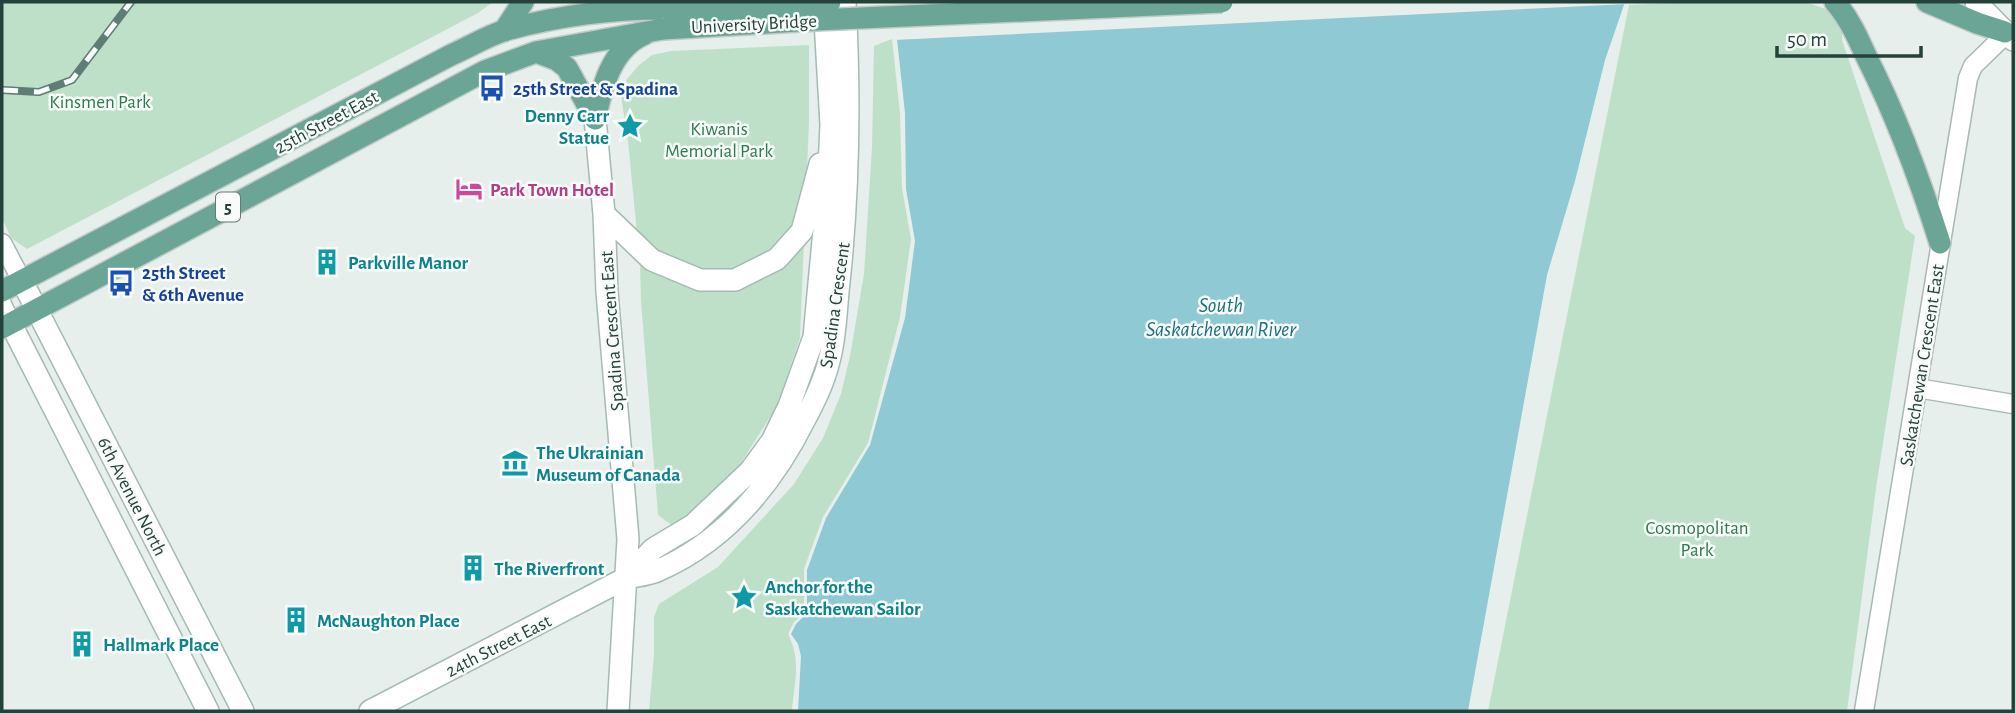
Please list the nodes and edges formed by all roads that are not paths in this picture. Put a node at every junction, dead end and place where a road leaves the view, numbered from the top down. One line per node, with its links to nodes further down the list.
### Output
1 (523, 2): 11 (main road)
2 (824, 2): 15 (street, Spadina Crescent)
3 (830, 2): 10 (main road, University Bridge / 5, bridge)
4 (845, 2): 25 (street, Spadina Crescent)
5 (1222, 2): 10 (main road, University Bridge / 5, bridge)
6 (1835, 2): 18 (main road)
7 (1927, 2): 12 (main road)
8 (1976, 2): 12 (street)
9 (627, 5): 10 (main road, 25th Street East / 5); 11 (main road, 25th Street East / 5)
10 (666, 19): 13 (main road, 25th Street East / 5); 14 (main road)
11 (504, 31): 19 (main road, 25th Street East / 5)
12 (2009, 35): 18 (street, Saskatchewan Crescent East)
13 (536, 52): 14 (main road); 21 (main road, 25th Street East / 5)
14 (595, 119): 16 (street, Spadina Crescent East)
15 (831, 125): 16 (street); 25 (street, Spadina Crescent)
16 (604, 214): 25 (street, Spadina Crescent East)
17 (2, 243): 19 (street)
18 (1940, 243): 23 (street, Saskatchewan Crescent East)
19 (22, 281): 20 (main road, 25th Street East / 5); 21 (street, 6th Avenue North)
20 (2, 291)
21 (37, 310): 22 (main road, 25th Street East / 5); 27 (street, 6th Avenue North)
22 (5, 319): 26 (street, 6th Avenue North)
23 (1917, 388): 24 (street); 30 (street, Saskatchewan Crescent East)
24 (2013, 404)
25 (626, 578): 28 (street, 24th Street East); 29 (street, Spadina Crescent East)
26 (208, 711)
27 (243, 711)
28 (370, 711)
29 (618, 711)
30 (1864, 711)

